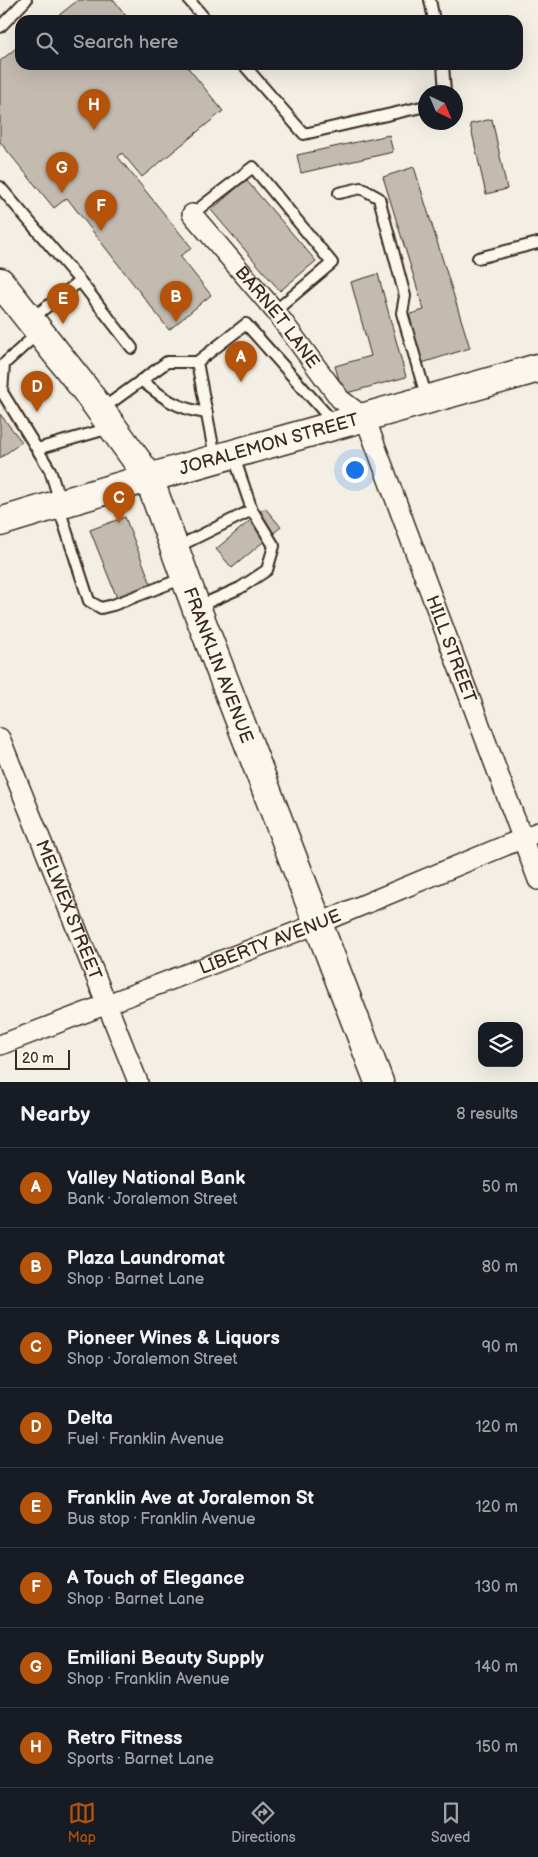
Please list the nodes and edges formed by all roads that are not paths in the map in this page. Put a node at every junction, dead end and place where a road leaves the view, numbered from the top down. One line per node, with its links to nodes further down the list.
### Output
1 (26, 0): 6 (lane)
2 (188, 0): 4 (lane)
3 (430, 0): 5 (lane)
4 (202, 15)
5 (433, 15)
6 (0, 27)
7 (248, 70): 10 (lane)
8 (444, 70): 9 (lane)
9 (445, 85)
10 (418, 108)
11 (0, 187): 16 (lane)
12 (339, 193): 24 (lane)
13 (192, 214): 18 (street, BARNET LANE); 18 (lane)
14 (538, 243): 15 (lane)
15 (478, 258)
16 (80, 281): 19 (lane); 20 (lane)
17 (0, 282): 19 (main road, FRANKLIN AVENUE)
18 (275, 312): 27 (street, BARNET LANE)
19 (35, 326): 26 (main road, FRANKLIN AVENUE); 29 (lane)
20 (132, 348)
21 (197, 362): 23 (lane); 25 (lane); 28 (lane)
22 (538, 368): 24 (main road, JORALEMON STREET)
23 (140, 380): 25 (lane); 26 (lane)
24 (427, 400): 27 (main road, JORALEMON STREET)
25 (207, 413): 30 (lane)
26 (107, 418): 29 (lane); 31 (main road, FRANKLIN AVENUE)
27 (365, 418): 28 (main road, JORALEMON STREET); 39 (street, HILL STREET)
28 (337, 426): 30 (main road, JORALEMON STREET)
29 (37, 448): 32 (lane)
30 (224, 456): 31 (main road, JORALEMON STREET); 33 (lane)
31 (148, 476): 32 (main road, JORALEMON STREET); 35 (main road, FRANKLIN AVENUE)
32 (59, 503): 34 (main road, JORALEMON STREET); 36 (lane)
33 (252, 510): 35 (lane); 37 (lane)
34 (0, 522)
35 (174, 549): 36 (main road, FRANKLIN AVENUE)
36 (185, 578): 37 (main road, FRANKLIN AVENUE)
37 (196, 607): 41 (main road, FRANKLIN AVENUE)
38 (0, 738): 42 (street, MELWEX STREET)
39 (530, 836): 40 (street, HILL STREET); 41 (street, LIBERTY AVENUE)
40 (538, 880)
41 (317, 924): 42 (street, LIBERTY AVENUE); 45 (main road, FRANKLIN AVENUE)
42 (108, 1005): 43 (street, LIBERTY AVENUE); 44 (street, MELWEX STREET)
43 (0, 1045)
44 (138, 1082)
45 (379, 1082)

